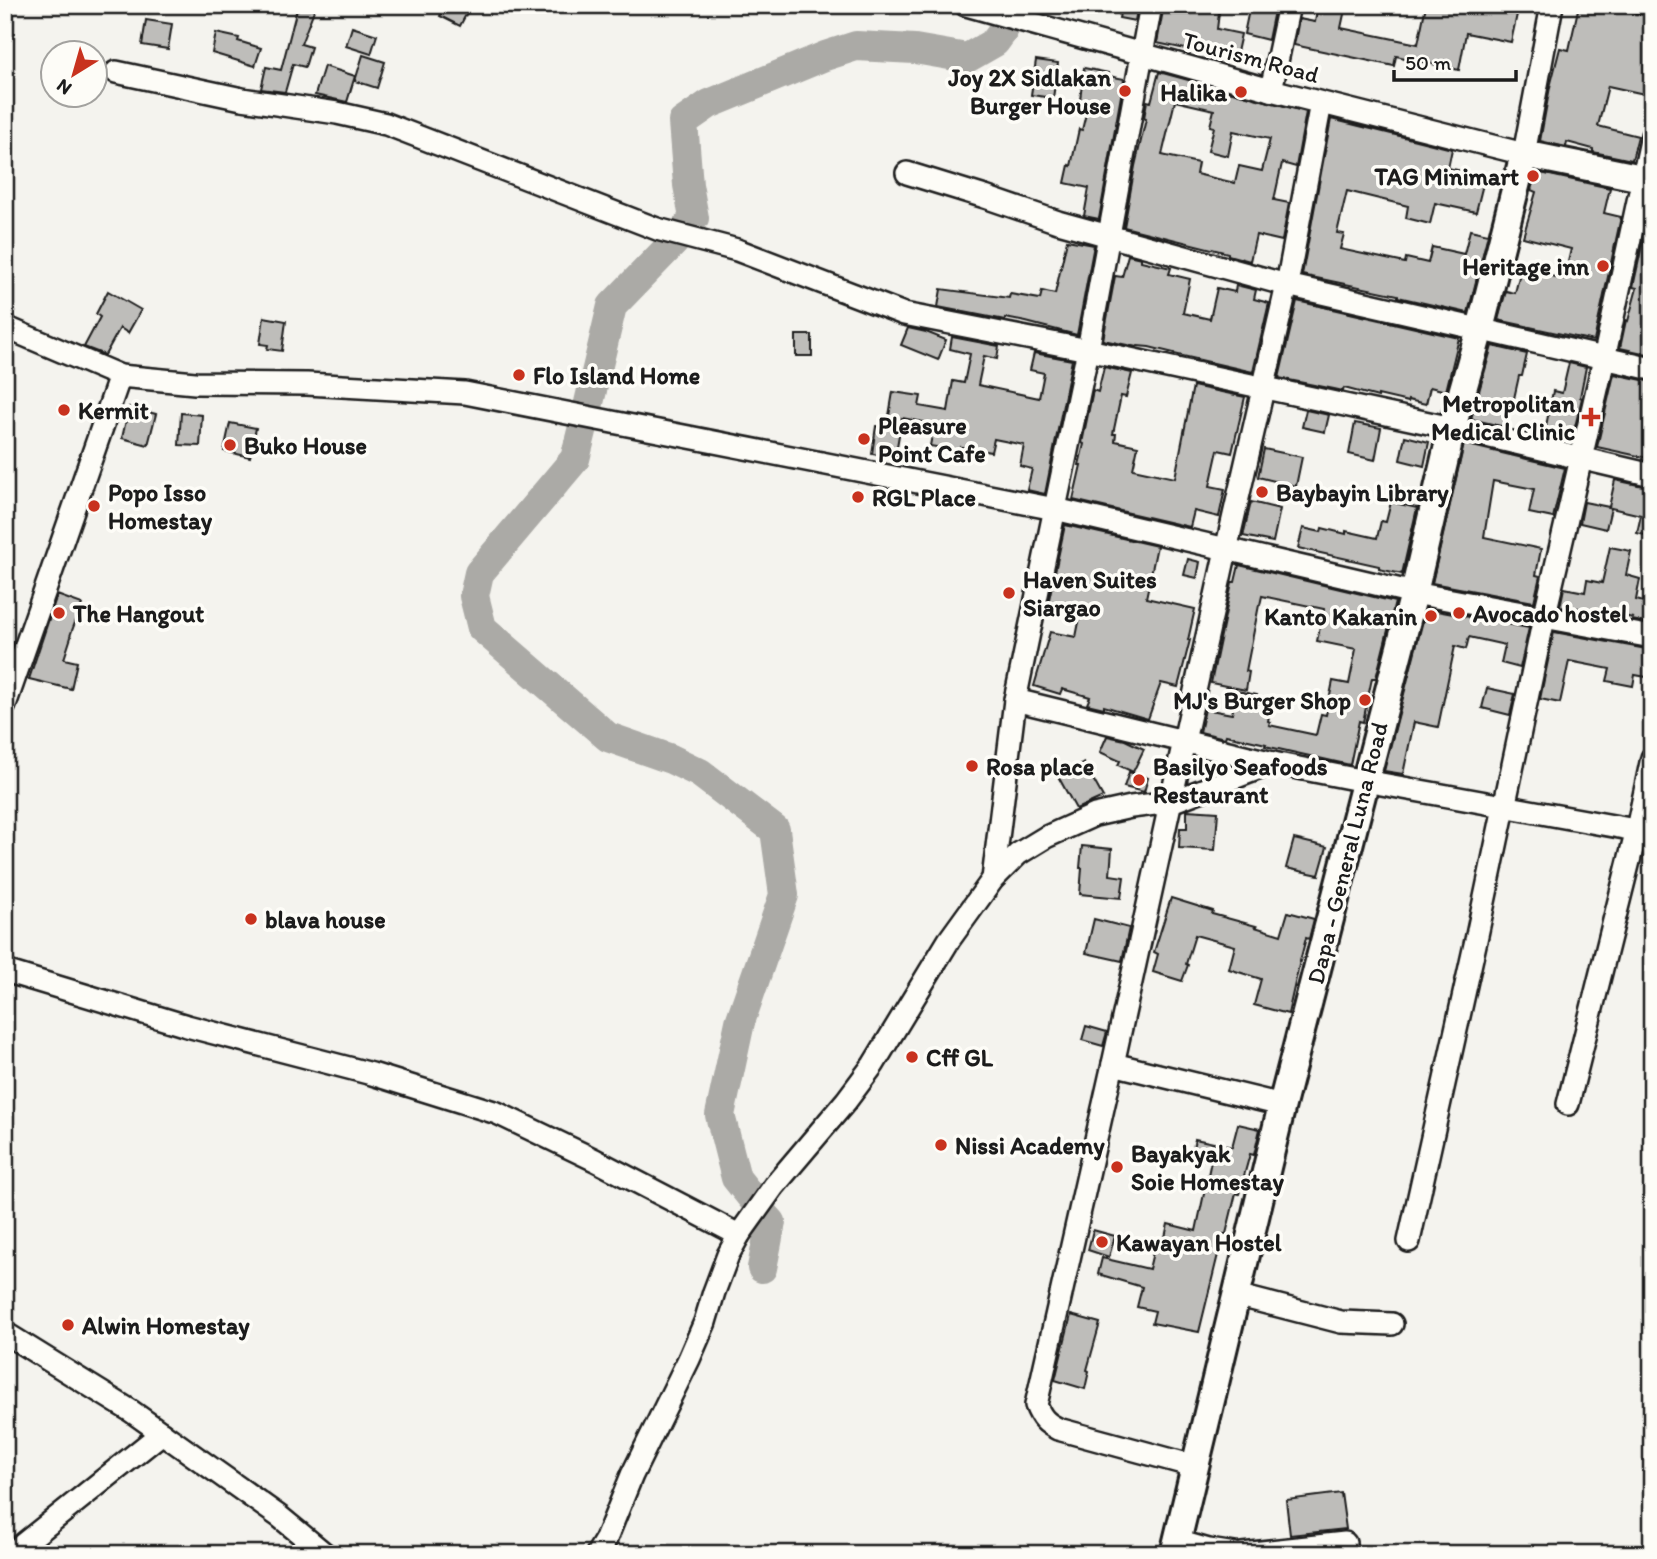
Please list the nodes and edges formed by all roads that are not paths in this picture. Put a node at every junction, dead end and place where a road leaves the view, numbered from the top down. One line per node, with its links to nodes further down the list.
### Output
1 (966, 5): 5 (street, Tourism Road)
2 (1151, 5): 5 (street)
3 (1289, 5): 7 (street)
4 (1552, 5): 10 (street)
5 (1143, 54): 7 (street, Tourism Road); 13 (street)
6 (116, 72): 17 (street)
7 (1271, 90): 8 (street, Tourism Road)
8 (1321, 103): 10 (street, Tourism Road); 14 (street)
9 (1652, 136): 12 (street)
10 (1524, 154): 12 (main road); 16 (main road, Dapa - General Luna Road)
11 (907, 173): 13 (street)
12 (1647, 179): 18 (street)
13 (1109, 237): 14 (street); 17 (street)
14 (1287, 285): 16 (street); 21 (street)
15 (5, 327): 20 (street)
16 (1480, 329): 18 (street); 22 (main road, Dapa - General Luna Road)
17 (1088, 350): 21 (street); 25 (street)
18 (1604, 359): 19 (street); 23 (street)
19 (1652, 369)
20 (120, 376): 25 (street); 31 (street)
21 (1263, 387): 22 (street); 26 (street)
22 (1452, 428): 23 (street); 27 (main road, Dapa - General Luna Road)
23 (1580, 459): 24 (street); 28 (street)
24 (1652, 475)
25 (1055, 509): 26 (street); 30 (street)
26 (1226, 550): 27 (street); 32 (street)
27 (1414, 593): 28 (street); 35 (main road, Dapa - General Luna Road)
28 (1544, 618): 29 (street); 37 (street)
29 (1652, 637)
30 (1015, 700): 32 (street); 39 (street)
31 (5, 705)
32 (1184, 742): 34 (street); 36 (street)
33 (1652, 758): 38 (street)
34 (1273, 764): 35 (street); 36 (street)
35 (1365, 782): 37 (street); 43 (main road, Dapa - General Luna Road)
36 (1171, 802): 39 (street); 41 (street)
37 (1503, 806): 38 (street); 45 (street)
38 (1644, 831): 42 (street)
39 (993, 879): 44 (street)
40 (5, 971): 44 (street)
41 (1113, 1064): 43 (street); 50 (street)
42 (1568, 1104)
43 (1282, 1105): 46 (main road, Dapa - General Luna Road)
44 (739, 1235): 55 (street)
45 (1409, 1241)
46 (1236, 1295): 47 (street); 50 (main road, Dapa - General Luna Road)
47 (1392, 1324)
48 (5, 1333): 49 (street)
49 (162, 1433): 53 (street); 54 (street)
50 (1194, 1466): 52 (main road, Dapa - General Luna Road)
51 (1345, 1543): 57 (street)
52 (1176, 1547): 56 (street)
53 (11, 1554)
54 (325, 1554)
55 (597, 1554)
56 (1235, 1554)
57 (1242, 1554)

